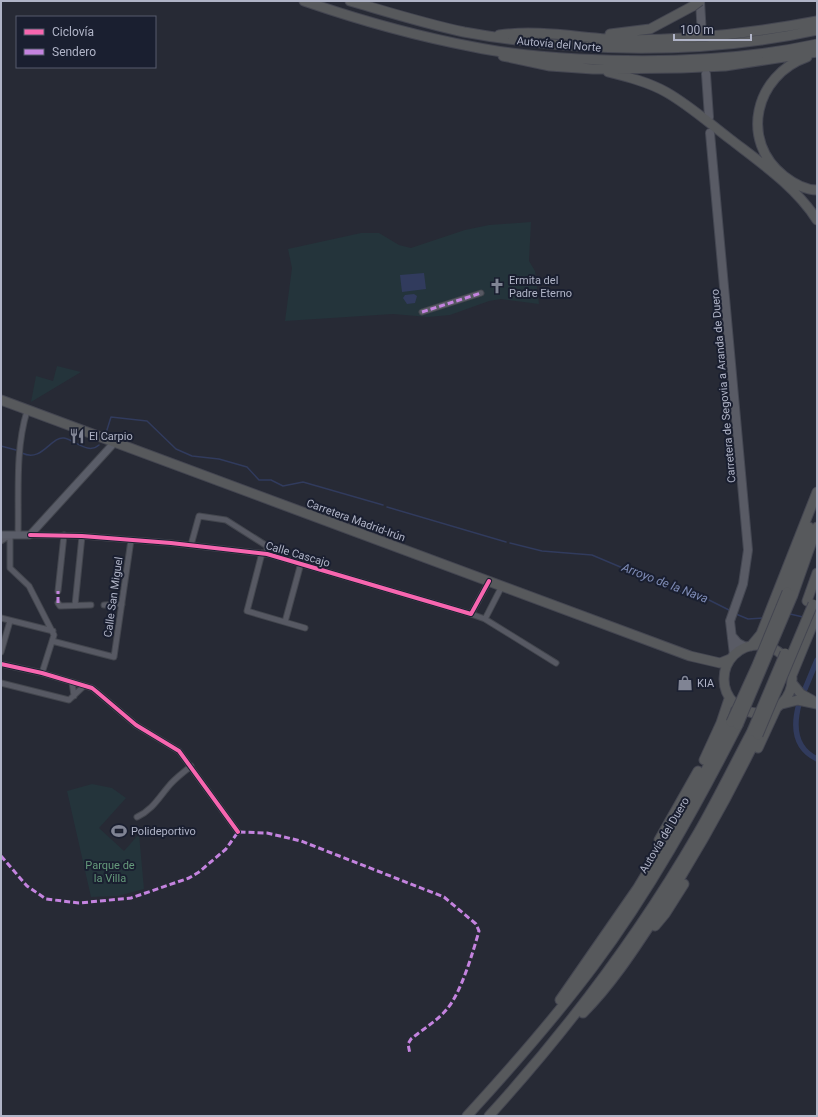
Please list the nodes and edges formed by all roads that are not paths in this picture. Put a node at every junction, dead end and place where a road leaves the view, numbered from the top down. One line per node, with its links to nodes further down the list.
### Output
1 (304, 1): 10 (highway, Autovía del Norte)
2 (350, 1): 7 (highway, Autovía del Norte)
3 (698, 3): 6 (main road); 8 (highway)
4 (817, 21): 8 (highway)
5 (817, 30): 7 (highway, Autovía del Norte)
6 (702, 35)
7 (492, 36): 8 (highway)
8 (568, 36)
9 (817, 44): 10 (highway, Autovía del Norte)
10 (475, 48): 12 (highway)
11 (817, 53): 12 (highway); 16 (highway)
12 (594, 69): 17 (highway)
13 (706, 74): 14 (main road)
14 (709, 117)
15 (710, 133): 56 (main road, Carretera de Segovia a Aranda de Duero)
16 (817, 190)
17 (817, 220)
18 (481, 293): 19 (street)
19 (422, 312)
20 (1, 400): 21 (highway, Carretera Madrid-Irún)
21 (27, 411): 22 (highway, Carretera Madrid-Irún); 27 (street)
22 (114, 443): 28 (main road); 37 (highway, Carretera Madrid-Irún)
23 (817, 492): 58 (highway)
24 (817, 499): 41 (highway)
25 (817, 527): 41 (highway, Autovía del Duero)
26 (1, 535): 27 (main road, Calle Cascajo)
27 (14, 535): 28 (main road, Calle Cascajo); 32 (street); 55 (street)
28 (30, 535): 29 (street, Calle Cascajo)
29 (64, 535): 30 (street, Calle Cascajo); 39 (street)
30 (82, 536): 31 (street, Calle Cascajo); 45 (street)
31 (131, 540): 33 (street, Calle Cascajo); 44 (street, Calle San Miguel)
32 (1, 541)
33 (191, 545): 34 (street, Calle Cascajo); 34 (street)
34 (264, 553): 35 (street, Calle Cascajo); 53 (street)
35 (301, 564): 48 (street, Calle Cascajo); 53 (street)
36 (817, 573): 42 (highway)
37 (489, 582): 38 (highway, Carretera Madrid-Irún); 48 (street)
38 (502, 586): 51 (street); 61 (highway, Carretera Madrid-Irún)
39 (58, 591)
40 (817, 592): 42 (highway)
41 (790, 593): 74 (highway, Autovía del Duero, bridge)
42 (810, 602): 75 (highway, bridge)
43 (58, 603): 45 (street)
44 (122, 604): 47 (street); 57 (street, Calle San Miguel)
45 (75, 605): 46 (street)
46 (90, 605)
47 (104, 605)
48 (471, 614): 51 (street, Calle Cascajo)
49 (817, 614): 66 (highway)
50 (1, 618): 52 (street)
51 (485, 619): 62 (street, Calle Cascajo)
52 (10, 621): 55 (street); 59 (street)
53 (285, 622): 54 (street)
54 (305, 628)
55 (53, 631): 57 (street)
56 (731, 635): 58 (main road); 60 (main road, Carretera de Segovia a Aranda de Duero)
57 (52, 641): 64 (street)
58 (749, 646): 60 (highway); 66 (highway)
59 (1, 652)
60 (732, 657): 61 (highway, Carretera Madrid-Irún); 65 (highway)
61 (703, 660): 65 (highway, Carretera Madrid-Irún)
62 (556, 663)
63 (1, 664): 64 (street)
64 (42, 673): 67 (street)
65 (724, 676): 71 (highway)
66 (792, 679): 72 (highway); 73 (highway)
67 (72, 682): 69 (street); 70 (street)
68 (1, 683): 70 (street)
69 (84, 686): 70 (street); 76 (street)
70 (74, 696)
71 (730, 699): 73 (highway); 79 (highway)
72 (817, 703): 73 (highway)
73 (779, 706): 80 (highway)
74 (734, 724): 79 (highway); 81 (highway, Autovía del Duero)
75 (755, 733): 80 (highway); 82 (highway)
76 (191, 766): 77 (street); 78 (street)
77 (137, 817)
78 (238, 832)
79 (631, 897): 81 (highway)
80 (642, 937): 82 (highway)
81 (551, 1019): 83 (highway, Autovía del Duero)
82 (563, 1031): 84 (highway)
83 (468, 1116)
84 (489, 1116)

